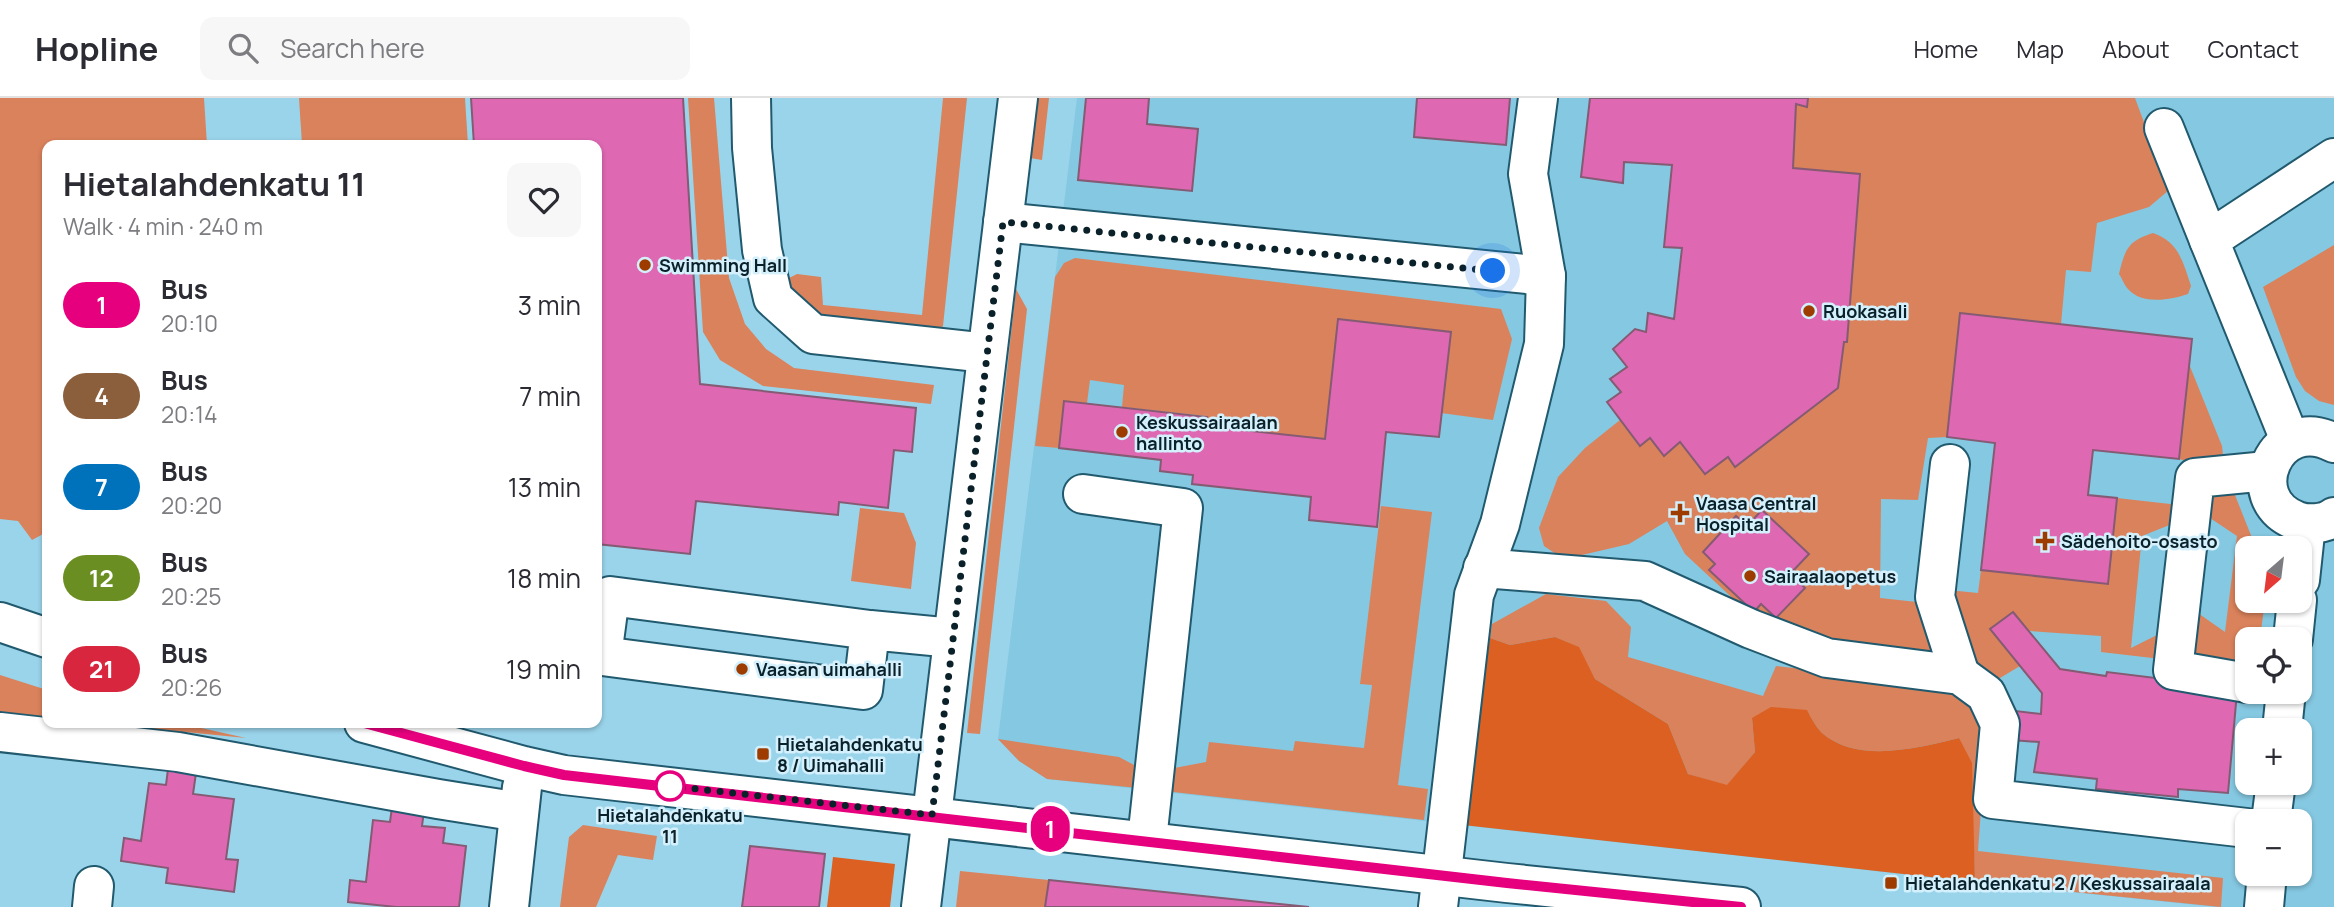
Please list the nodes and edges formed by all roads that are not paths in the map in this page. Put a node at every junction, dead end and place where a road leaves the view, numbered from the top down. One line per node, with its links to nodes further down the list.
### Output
1 (751, 98): 9 (main road)
2 (1018, 98): 6 (main road)
3 (1538, 98): 8 (main road)
4 (2164, 128): 7 (main road)
5 (2334, 158): 7 (main road)
6 (1003, 222): 8 (main road); 9 (main road)
7 (2209, 240): 10 (main road)
8 (1546, 276): 17 (main road)
9 (987, 353): 21 (main road)
10 (2290, 440): 11 (main road); 13 (main road)
11 (2334, 443)
12 (1950, 464): 22 (main road)
13 (2267, 471): 15 (main road); 23 (main road)
14 (1083, 494): 30 (main road)
15 (2320, 521): 16 (main road)
16 (2312, 545)
17 (1483, 568): 22 (main road); 32 (main road)
18 (0, 622): 20 (main road)
19 (870, 630): 19 (main road); 21 (main road)
20 (42, 636)
21 (953, 638): 28 (main road)
22 (1960, 675): 29 (main road)
23 (2235, 681)
24 (383, 728): 26 (main road)
25 (0, 732): 27 (main road)
26 (524, 766): 27 (main road); 28 (main road)
27 (519, 812): 33 (main road)
28 (932, 815): 30 (main road); 34 (main road)
29 (2235, 827)
30 (1147, 840): 32 (main road)
31 (2266, 886): 36 (main road)
32 (1439, 891): 35 (main road)
33 (509, 907)
34 (921, 907)
35 (1741, 907)
36 (2264, 907)

